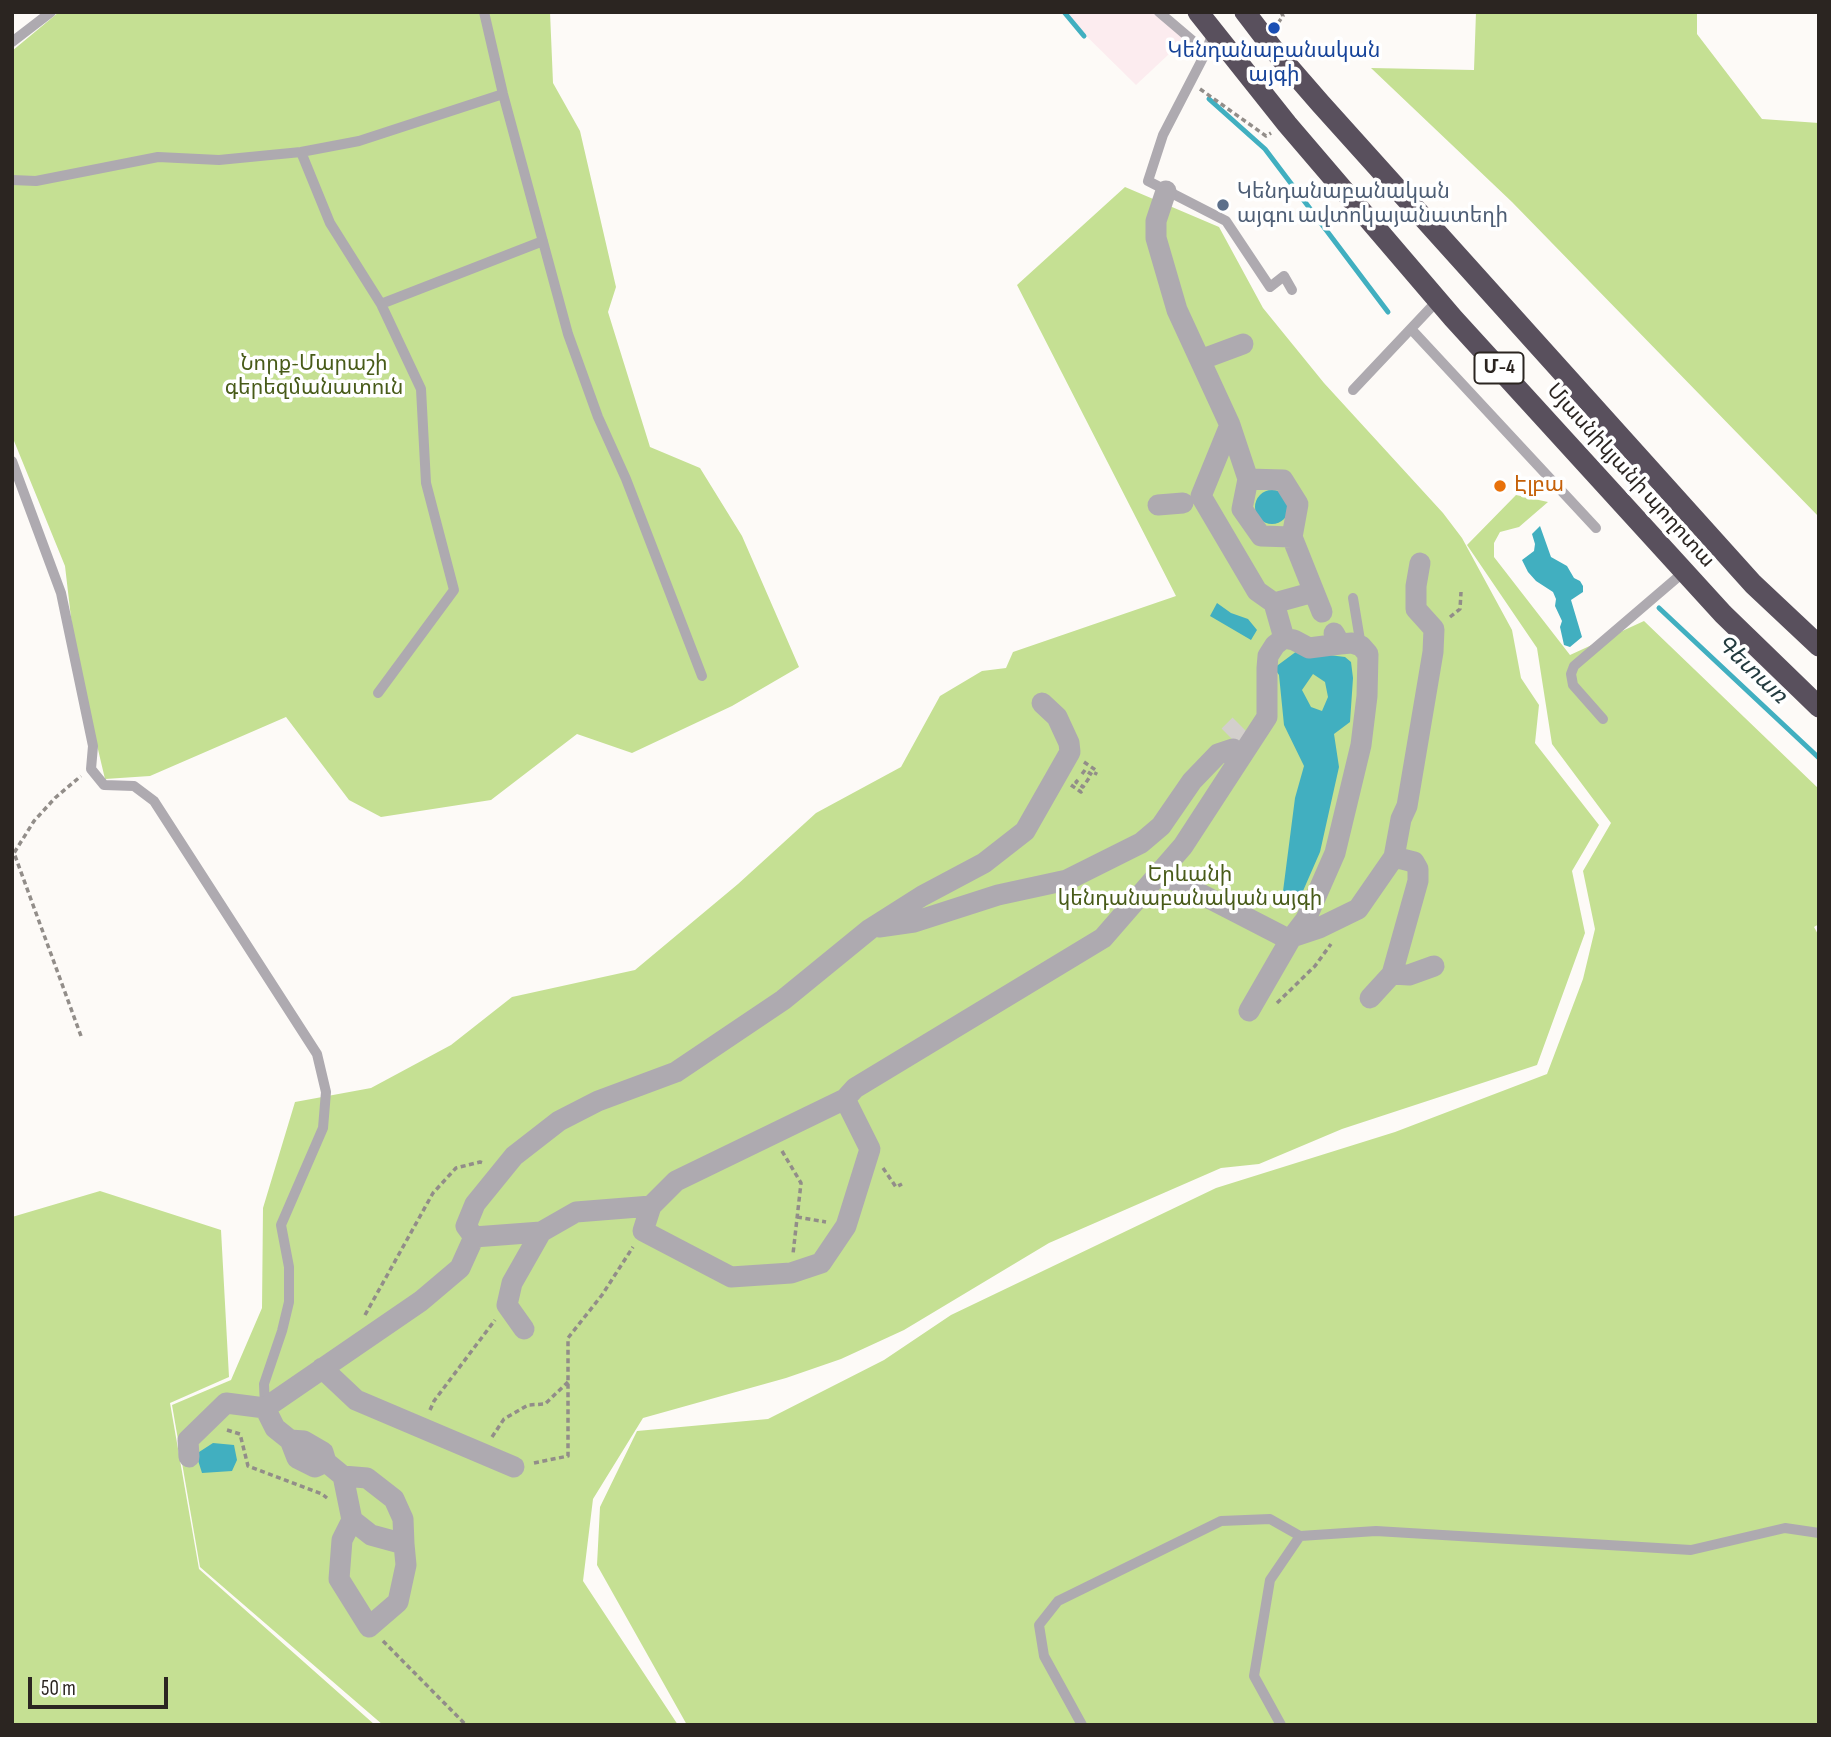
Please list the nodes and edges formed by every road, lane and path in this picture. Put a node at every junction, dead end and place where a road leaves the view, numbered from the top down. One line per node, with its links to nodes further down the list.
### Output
1 (51, 12): 9 (lane)
2 (484, 12): 11 (lane)
3 (1159, 12): 8 (lane)
4 (1198, 12): 8 (highway, Մյասնիկյանի պողոտա / Մ-4)
5 (1245, 12): 41 (highway, Մյասնիկյանի պողոտա / Մ-4)
6 (1281, 12): 7 (path)
7 (1274, 28)
8 (1209, 42): 10 (lane); 18 (highway, Մյասնիկյանի պողոտա / Մ-4)
9 (12, 43)
10 (1190, 82): 12 (path); 15 (lane)
11 (503, 94): 13 (lane); 16 (lane)
12 (1265, 124)
13 (301, 152): 14 (lane); 19 (lane)
14 (12, 180)
15 (1166, 191): 17 (lane); 22 (street)
16 (543, 241): 19 (lane); 42 (lane)
17 (1292, 290)
18 (1438, 300): 20 (lane); 34 (highway, Մյասնիկյանի պողոտա / Մ-4)
19 (381, 304): 43 (lane)
20 (1411, 329): 23 (lane); 30 (lane)
21 (1243, 344): 22 (street)
22 (1200, 360): 24 (street)
23 (1353, 390)
24 (1230, 425): 26 (street); 27 (street)
25 (12, 461): 47 (lane)
26 (1248, 479): 29 (street); 31 (street)
27 (1190, 502): 28 (street); 32 (street)
28 (1158, 505)
29 (1252, 523): 31 (street); 32 (street)
30 (1596, 528)
31 (1292, 537): 37 (street)
32 (1221, 546): 37 (street)
33 (1420, 563): 38 (street)
34 (1685, 571): 45 (highway, Մյասնիկյանի պողոտա / Մ-4); 46 (lane)
35 (1461, 592): 38 (path)
36 (1353, 598): 39 (lane)
37 (1270, 602): 40 (street); 40 (lane)
38 (1434, 629): 51 (street)
39 (1345, 641): 40 (street); 55 (street)
40 (1279, 642): 50 (street)
41 (1819, 646)
42 (702, 676)
43 (378, 693)
44 (1042, 703): 53 (street)
45 (1819, 707)
46 (1603, 719)
47 (91, 769): 60 (path); 76 (lane)
48 (1085, 770): 49 (path)
49 (1076, 782)
50 (1183, 846): 52 (street); 53 (street)
51 (1394, 857): 55 (street); 57 (street)
52 (1160, 873): 55 (street); 61 (street)
53 (870, 929): 63 (street)
54 (1336, 937): 59 (path)
55 (1291, 939): 59 (street)
56 (1434, 966): 57 (street)
57 (1392, 974): 58 (street)
58 (1370, 998)
59 (1249, 1011)
60 (81, 1036)
61 (845, 1099): 62 (street); 66 (street)
62 (772, 1134): 64 (street); 65 (path)
63 (503, 1171): 69 (street); 72 (path)
64 (651, 1206): 67 (street); 68 (street)
65 (797, 1217): 66 (path); 70 (path)
66 (846, 1226): 70 (street)
67 (643, 1231): 70 (street); 75 (path)
68 (541, 1232): 69 (street); 73 (street)
69 (474, 1237): 74 (street)
70 (790, 1273)
71 (498, 1316): 77 (path)
72 (361, 1320)
73 (524, 1329)
74 (322, 1368): 76 (street); 79 (street)
75 (569, 1382): 79 (path); 81 (path)
76 (265, 1408): 80 (street); 82 (street)
77 (429, 1415)
78 (234, 1432): 83 (path)
79 (481, 1453): 81 (street)
80 (189, 1457)
81 (514, 1467)
82 (343, 1476): 83 (street); 86 (street)
83 (352, 1520): 86 (street); 87 (street)
84 (1819, 1533): 85 (lane)
85 (1300, 1536): 89 (lane); 90 (lane)
86 (404, 1544): 87 (street)
87 (369, 1628): 88 (path)
88 (466, 1725)
89 (1082, 1725)
90 (1281, 1725)

